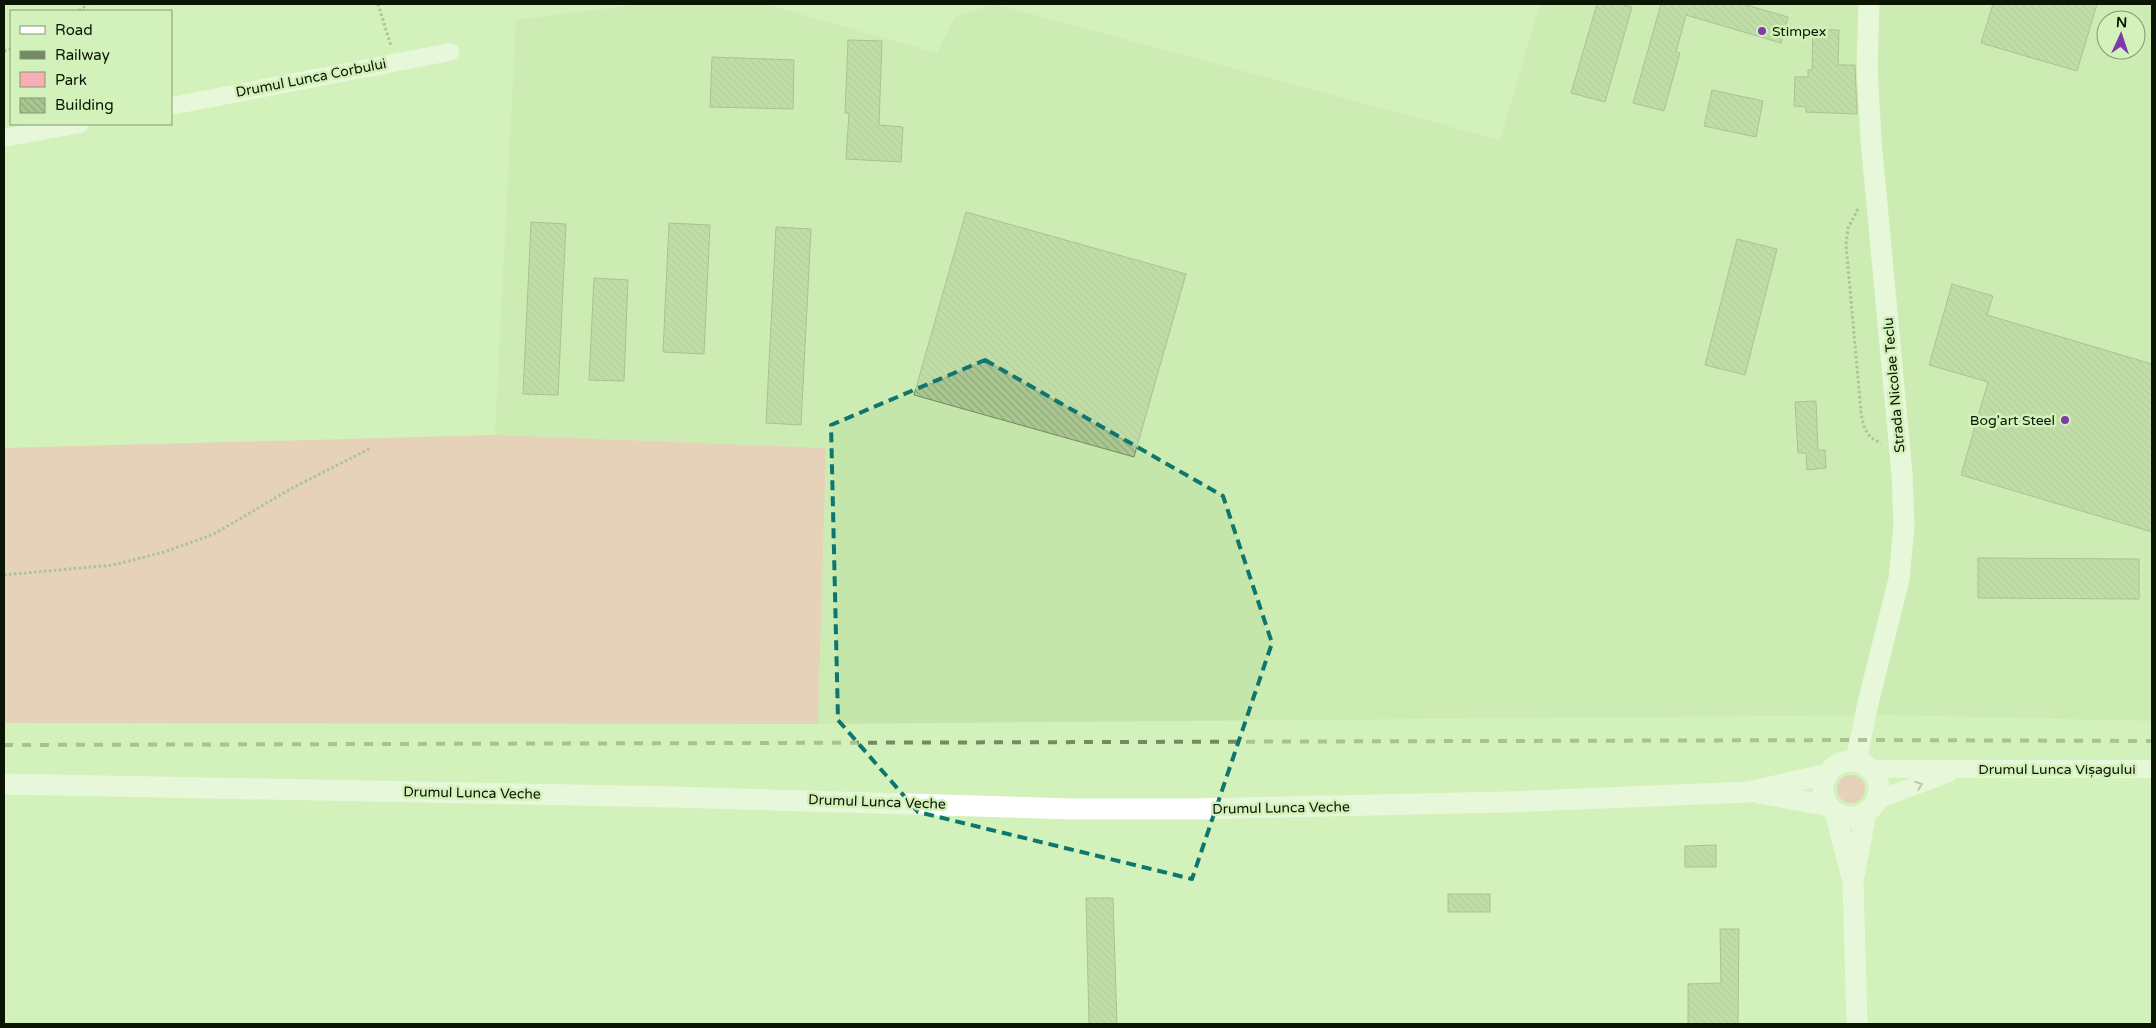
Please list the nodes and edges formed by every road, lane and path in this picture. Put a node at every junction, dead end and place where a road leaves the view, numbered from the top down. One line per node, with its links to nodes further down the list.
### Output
1 (378, 4): 4 (path)
2 (1869, 4): 8 (street, Strada Nicolae Teclu)
3 (450, 52): 4 (street, Drumul Lunca Corbului)
4 (397, 61): 5 (street, Drumul Lunca Corbului)
5 (172, 106)
6 (75, 125): 7 (street)
7 (4, 138)
8 (1874, 183): 10 (street, Strada Nicolae Teclu); 10 (path)
9 (371, 448): 11 (path)
10 (1900, 451): 12 (street, Strada Nicolae Teclu)
11 (4, 575)
12 (1864, 765): 13 (street, Drumul Lunca Vișagului); 15 (street); 18 (street, Strada Nicolae Teclu)
13 (1961, 769): 14 (street, Drumul Lunca Vișagului); 18 (street, Drumul Lunca Vișagului, one-way to 13)
14 (2152, 769)
15 (1827, 774): 17 (street, Drumul Lunca Veche); 19 (street, Strada Nicolae Teclu)
16 (4, 784): 17 (street, Drumul Lunca Veche)
17 (1749, 792): 19 (street, Drumul Lunca Veche)
18 (1871, 806): 19 (street); 20 (street, Strada Nicolae Teclu)
19 (1832, 809): 20 (street, Strada Nicolae Teclu)
20 (1852, 882): 21 (street, Strada Nicolae Teclu)
21 (1857, 1024)

